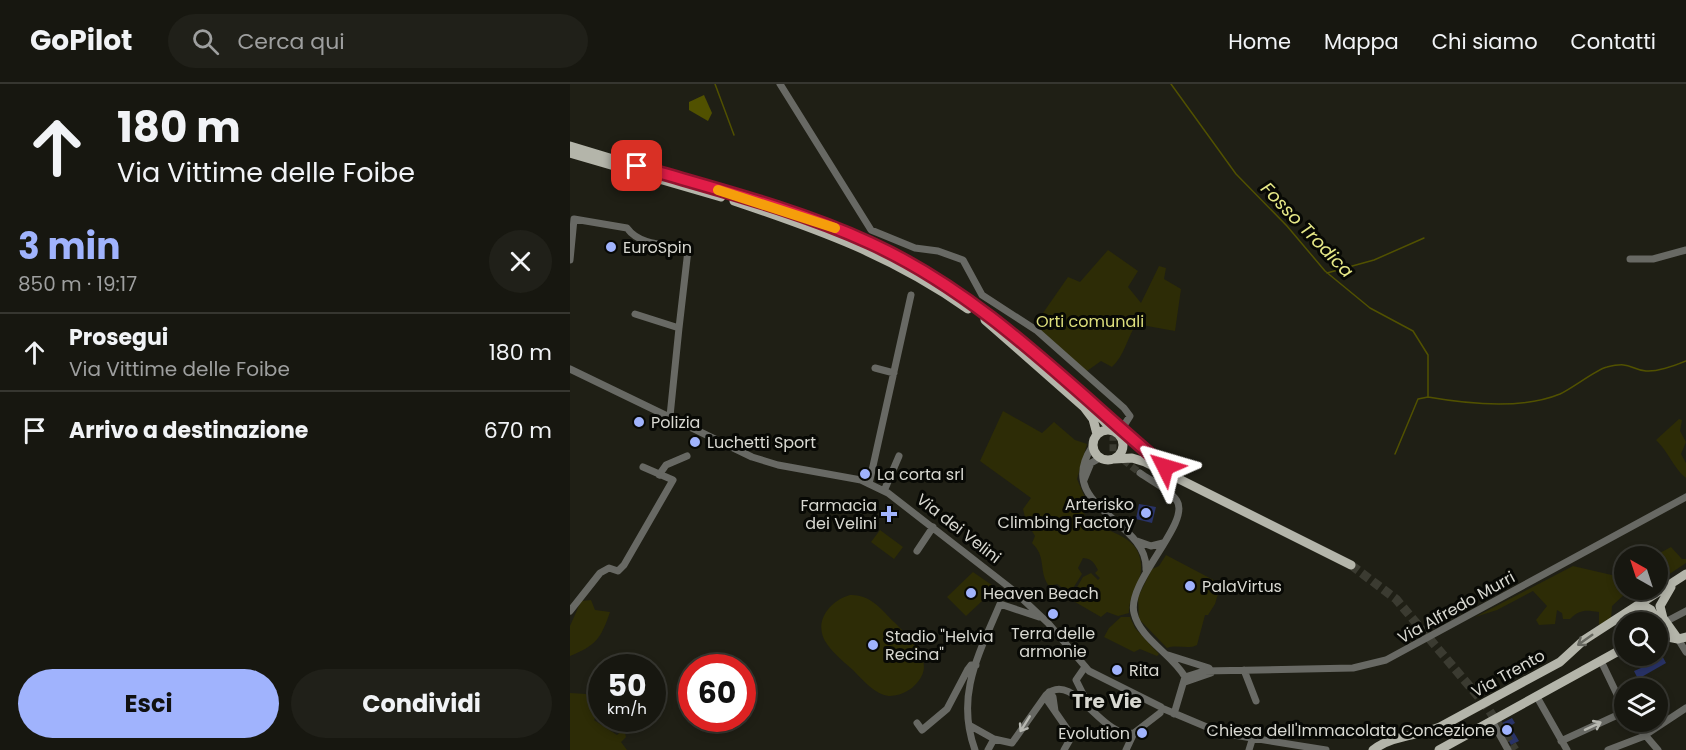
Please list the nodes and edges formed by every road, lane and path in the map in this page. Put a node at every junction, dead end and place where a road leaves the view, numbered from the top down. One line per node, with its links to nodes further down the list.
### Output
1 (780, 84): 15 (street)
2 (570, 146): 13 (main road)
3 (570, 153): 17 (main road)
4 (1686, 250): 5 (street)
5 (1630, 259)
6 (570, 260): 9 (street)
7 (911, 295): 12 (street)
8 (635, 314): 9 (street)
9 (679, 328): 14 (street)
10 (875, 368): 12 (street)
11 (570, 369): 14 (street, Via dei Velini)
12 (894, 373): 29 (street)
13 (1066, 379): 16 (main road); 28 (main road)
14 (670, 416): 29 (street, Via dei Velini)
15 (1124, 427)
16 (1112, 430): 17 (main road); 18 (main road)
17 (1097, 434): 19 (main road)
18 (1123, 442): 23 (main road); 28 (main road)
19 (1092, 447): 22 (main road); 27 (street)
20 (687, 456): 26 (street)
21 (899, 456): 30 (street)
22 (1100, 458): 23 (main road); 27 (street)
23 (1114, 459): 28 (main road)
24 (643, 467): 26 (street)
25 (1140, 473): 34 (street)
26 (660, 475): 41 (street)
27 (1084, 482): 33 (street)
28 (1183, 482): 36 (main road)
29 (869, 484): 30 (street, Via dei Velini)
30 (884, 491): 32 (street, Via dei Velini)
31 (1686, 496): 55 (street, Via Alfredo Murri)
32 (933, 527): 35 (street); 45 (street, Via dei Velini)
33 (1133, 539): 34 (street); 37 (street)
34 (1163, 543): 37 (street)
35 (917, 551)
36 (1351, 565)
37 (1146, 571): 49 (street)
38 (1686, 574): 39 (main road, Via Trento)
39 (1674, 583): 40 (main road, Via Trento); 44 (main road)
40 (1634, 608): 43 (main road); 75 (main road, Via Trento, one-way to 75)
41 (570, 611)
42 (1686, 611): 46 (street)
43 (1652, 612)
44 (1658, 612)
45 (1043, 619): 52 (street); 53 (street, Via dei Velini)
46 (1670, 622): 47 (main road)
47 (1682, 638): 48 (street)
48 (1686, 652)
49 (1166, 654): 54 (street); 56 (street)
50 (1614, 654): 51 (main road)
51 (1601, 661): 57 (street); 59 (main road)
52 (976, 665): 67 (street); 68 (street)
53 (1085, 667): 62 (street, Via dei Velini); 63 (street)
54 (1219, 670): 55 (street, Via Alfredo Murri); 56 (street)
55 (1244, 670): 60 (street)
56 (1185, 680): 64 (street)
57 (1614, 689)
58 (1047, 694): 63 (street); 73 (street, one-way to 73); 78 (street)
59 (1537, 697): 66 (main road); 74 (street)
60 (1256, 701)
61 (1686, 708): 71 (street)
62 (1158, 710): 64 (street, Via dei Velini); 70 (street)
63 (1093, 712): 70 (street)
64 (1174, 714): 72 (street, Via dei Velini)
65 (1614, 715): 74 (street, one-way to 65)
66 (1492, 721): 82 (main road); 83 (street)
67 (917, 723)
68 (969, 725): 73 (street); 76 (street)
69 (1643, 732): 71 (street)
70 (1134, 733): 79 (street)
71 (1646, 735): 85 (street); 86 (street)
72 (1253, 737): 80 (street); 81 (street, Via dei Velini)
73 (994, 739): 77 (street)
74 (1561, 741): 84 (street)
75 (1377, 749)
76 (975, 750)
77 (988, 750)
78 (1064, 750)
79 (1126, 750)
80 (1250, 750)
81 (1326, 750)
82 (1440, 750)
83 (1508, 750)
84 (1567, 750)
85 (1608, 750)
86 (1658, 750)

